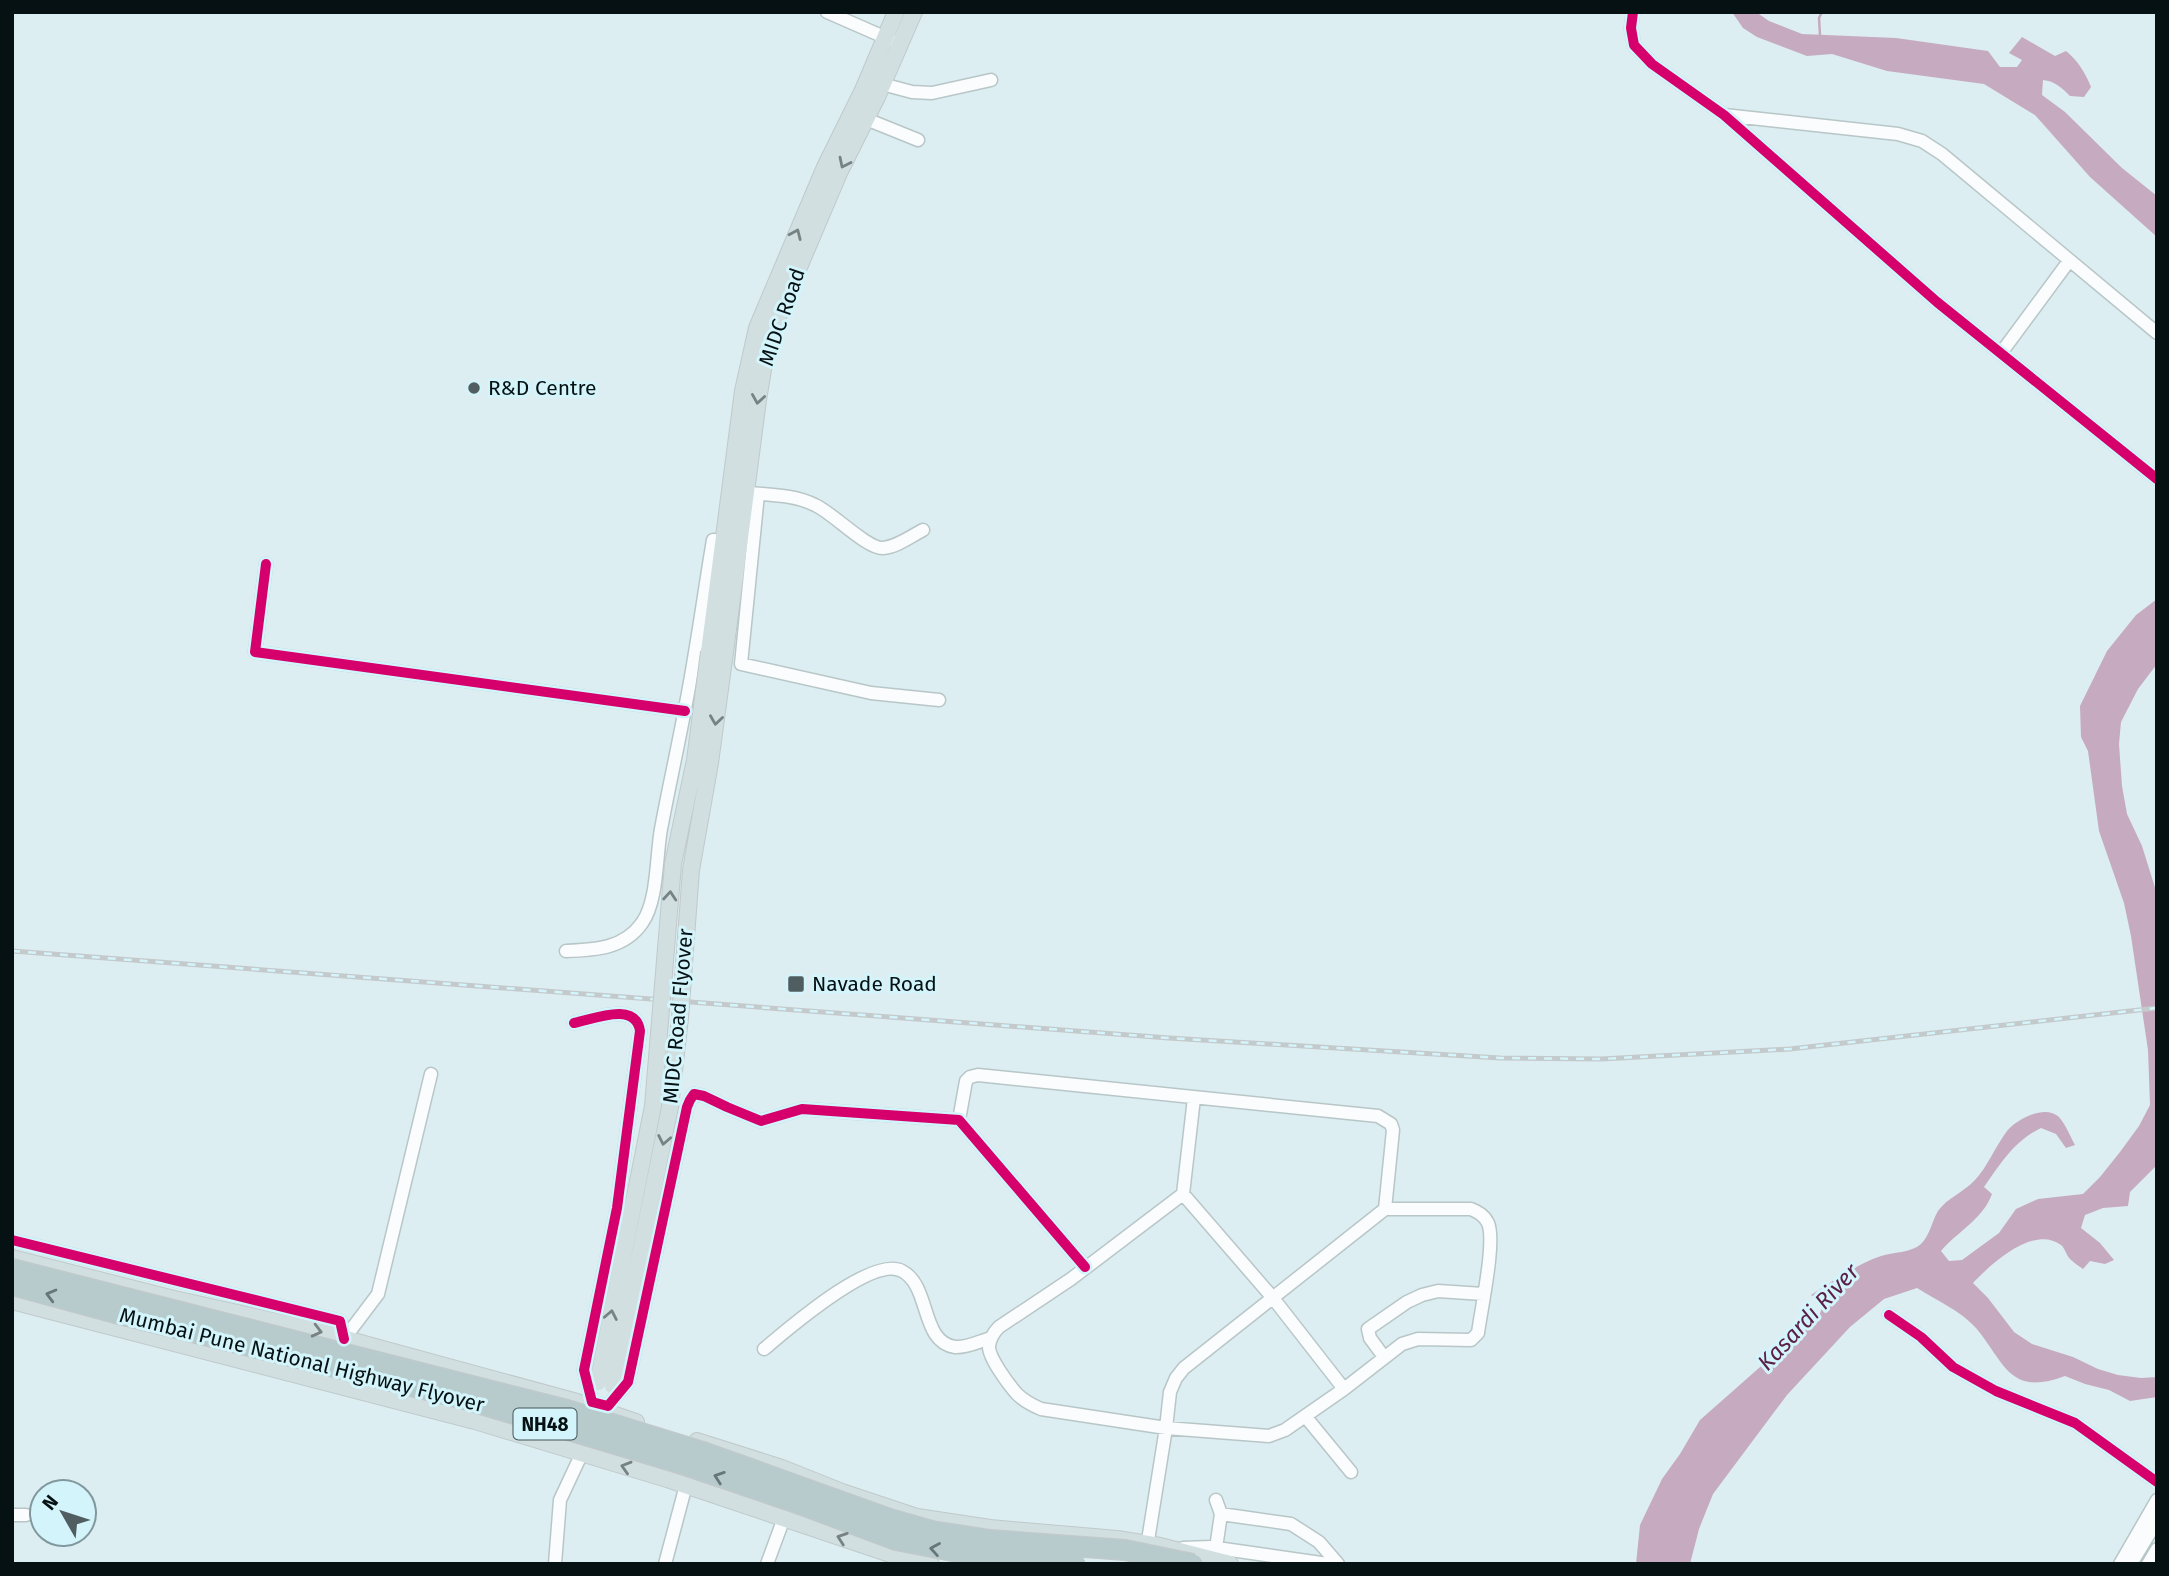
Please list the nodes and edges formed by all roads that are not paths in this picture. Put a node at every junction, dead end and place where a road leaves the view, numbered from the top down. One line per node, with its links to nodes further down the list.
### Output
1 (827, 12): 5 (street)
2 (896, 12): 5 (main road, MIDC Road)
3 (914, 12): 5 (main road, MIDC Road)
4 (1633, 12): 8 (street)
5 (892, 40): 7 (main road, MIDC Road); 15 (main road, MIDC Road, one-way to 5)
6 (991, 80): 7 (street)
7 (882, 84): 9 (main road, MIDC Road)
8 (1724, 115): 11 (street); 13 (street)
9 (866, 118): 10 (street); 15 (main road, MIDC Road, one-way to 15)
10 (918, 139)
11 (2070, 261): 12 (street); 13 (street)
12 (2157, 333)
13 (2001, 353): 14 (street)
14 (2157, 479)
15 (744, 492): 16 (street); 17 (main road, MIDC Road); 19 (main road, MIDC Road); 20 (street)
16 (923, 530)
17 (723, 541): 19 (main road, MIDC Road); 21 (street)
18 (266, 564): 21 (street)
19 (718, 648): 43 (main road, MIDC Road Flyover, bridge)
20 (939, 699)
21 (685, 711): 22 (street)
22 (566, 951)
23 (574, 1023): 43 (street)
24 (431, 1074): 39 (street)
25 (1194, 1098): 26 (street); 27 (street); 28 (street)
26 (959, 1120): 31 (street); 43 (street)
27 (1183, 1194): 31 (street); 35 (street)
28 (1385, 1209): 34 (street); 35 (street)
29 (12, 1240): 39 (street)
30 (12, 1258): 39 (main road, one-way to 39)
31 (1085, 1267): 38 (street)
32 (12, 1269): 68 (highway, Mumbai Pune National Highway Flyover / NH48, bridge)
33 (12, 1285): 66 (highway, Mumbai Pune National Highway Flyover / NH48, one-way to 33, bridge)
34 (1483, 1294): 41 (street); 41 (street)
35 (1273, 1298): 42 (street); 45 (street)
36 (12, 1301): 46 (main road)
37 (1889, 1315): 48 (street)
38 (991, 1338): 40 (street); 45 (street)
39 (344, 1339): 43 (main road)
40 (764, 1349)
41 (1384, 1357): 42 (street)
42 (1344, 1390): 44 (street)
43 (599, 1406): 46 (main road, MIDC Road Flyover); 57 (main road)
44 (1305, 1416): 45 (street); 47 (street)
45 (1167, 1428): 57 (street)
46 (582, 1453): 49 (main road, one-way to 46); 62 (street)
47 (1351, 1472)
48 (2157, 1482)
49 (686, 1485): 55 (main road); 63 (street)
50 (1216, 1500): 52 (street)
51 (2157, 1500): 72 (street)
52 (1221, 1514): 59 (street); 71 (street)
53 (12, 1515): 54 (street)
54 (26, 1515)
55 (784, 1518): 61 (main road, one-way to 55); 64 (street)
56 (2157, 1521): 73 (street)
57 (1148, 1544): 58 (main road); 67 (street)
58 (1167, 1548): 59 (street); 69 (main road)
59 (1216, 1548): 70 (street)
60 (2157, 1549): 74 (street)
61 (911, 1561): 65 (main road)
62 (555, 1564)
63 (665, 1564)
64 (767, 1564)
65 (931, 1564)
66 (1076, 1564)
67 (1144, 1564)
68 (1193, 1564)
69 (1230, 1564)
70 (1328, 1564)
71 (1338, 1564)
72 (2120, 1564)
73 (2131, 1564)
74 (2148, 1564)

